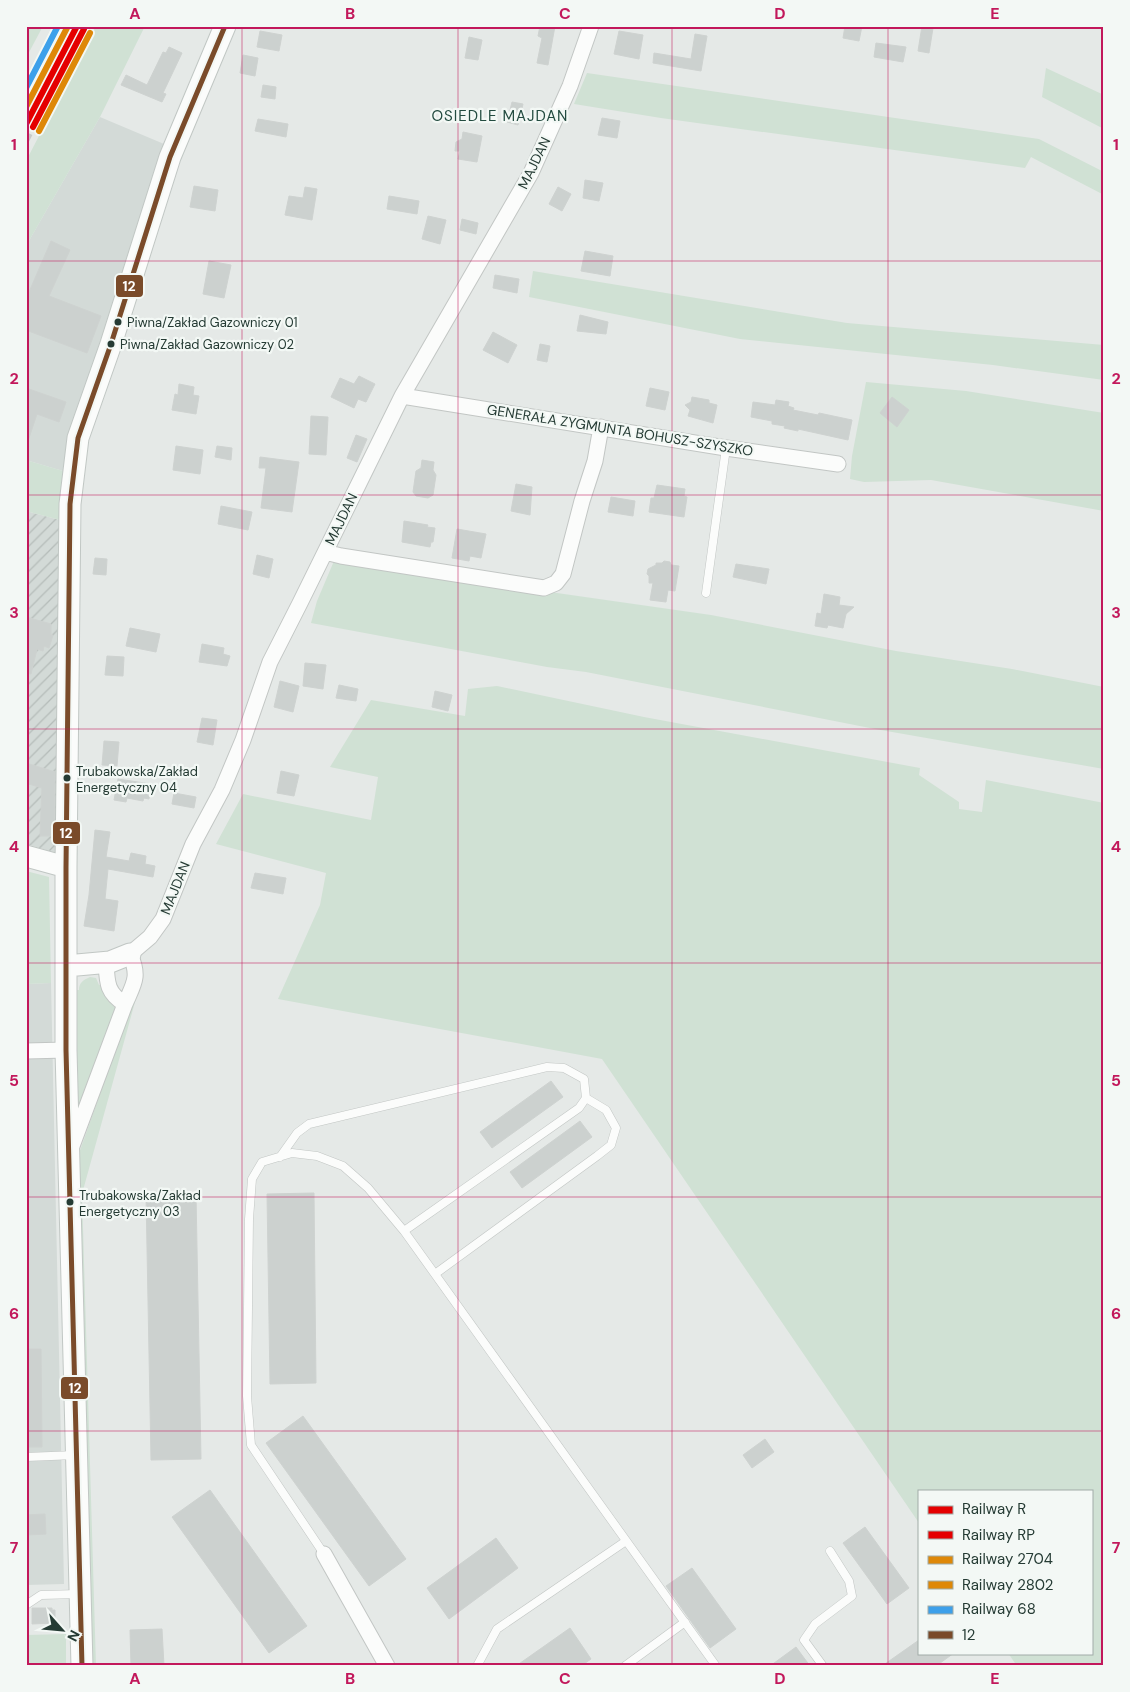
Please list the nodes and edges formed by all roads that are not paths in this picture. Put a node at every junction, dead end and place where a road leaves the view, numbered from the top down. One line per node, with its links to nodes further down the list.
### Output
1 (225, 26): 10 (street)
2 (591, 26): 3 (street, MAJDAN)
3 (402, 396): 4 (street, GENERAŁA ZYGMUNTA BOHUSZ-SZYSZKO); 7 (street, MAJDAN)
4 (601, 427): 5 (street, GENERAŁA ZYGMUNTA BOHUSZ-SZYSZKO); 7 (street)
5 (726, 448): 6 (street, GENERAŁA ZYGMUNTA BOHUSZ-SZYSZKO); 8 (lane)
6 (838, 464)
7 (325, 552): 11 (street, MAJDAN)
8 (706, 593)
9 (26, 856): 10 (street)
10 (66, 867): 13 (street)
11 (130, 954): 12 (street, MAJDAN); 14 (street)
12 (106, 963): 13 (street, MAJDAN); 14 (street)
13 (66, 966): 15 (street)
14 (125, 1004): 18 (street)
15 (66, 1050): 16 (street); 18 (street)
16 (26, 1051)
17 (586, 1098): 19 (lane); 20 (lane); 21 (lane)
18 (70, 1152): 22 (street)
19 (280, 1156): 20 (lane); 26 (lane)
20 (404, 1231): 21 (lane)
21 (435, 1274): 24 (lane)
22 (78, 1454): 23 (lane); 27 (street)
23 (26, 1457)
24 (626, 1541): 29 (lane); 32 (lane)
25 (830, 1551): 35 (lane)
26 (324, 1554): 31 (street)
27 (81, 1594): 28 (lane); 30 (street)
28 (26, 1605)
29 (685, 1622): 33 (lane); 34 (lane)
30 (82, 1666)
31 (387, 1666)
32 (477, 1666)
33 (625, 1666)
34 (716, 1666)
35 (823, 1666)

